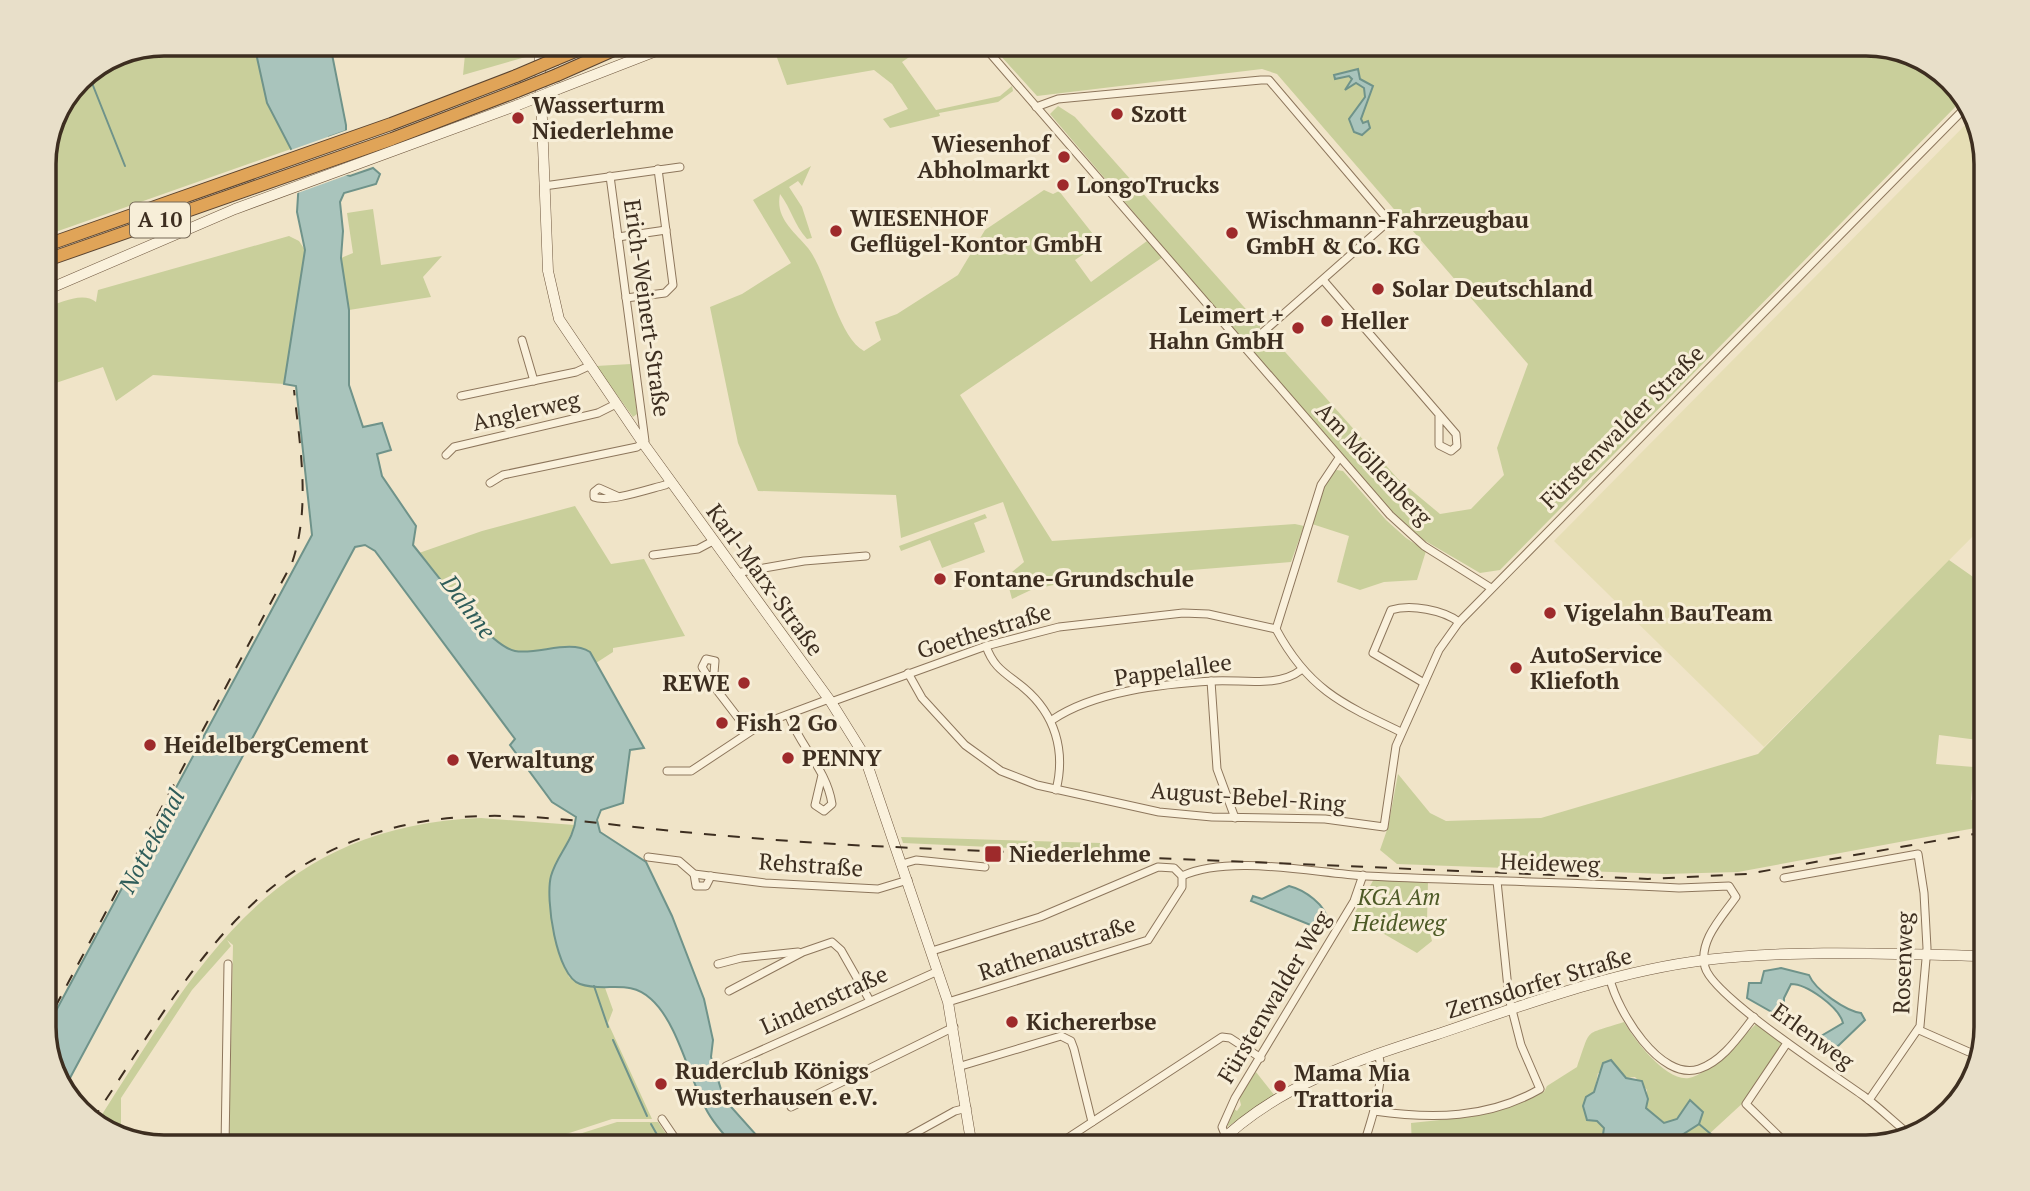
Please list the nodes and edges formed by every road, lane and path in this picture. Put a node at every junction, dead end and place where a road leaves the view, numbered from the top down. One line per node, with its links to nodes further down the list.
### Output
1 (539, 56): 11 (street, Karl-Marx-Straße)
2 (563, 56): 14 (highway, A 10, bridge)
3 (600, 56): 15 (highway, A 10, bridge)
4 (643, 56): 17 (street, bridge)
5 (992, 56): 6 (street, Am Möllenberg)
6 (1036, 107): 16 (street); 20 (street, Am Möllenberg)
7 (1961, 111): 36 (street, Fürstenwalder Straße)
8 (680, 167): 9 (street)
9 (658, 169): 10 (street); 12 (street)
10 (610, 176): 11 (street); 13 (street, Erich-Weinert-Straße)
11 (544, 186): 21 (street, Karl-Marx-Straße)
12 (666, 230): 13 (street); 18 (street)
13 (618, 237): 18 (street, Erich-Weinert-Straße)
14 (56, 242)
15 (56, 257)
16 (1324, 281): 20 (street); 25 (street)
17 (56, 286)
18 (626, 298): 26 (street, Erich-Weinert-Straße)
19 (522, 340): 22 (street)
20 (1245, 348): 28 (street, Am Möllenberg)
21 (589, 366): 22 (street); 24 (street, Karl-Marx-Straße)
22 (534, 381): 23 (street)
23 (461, 396)
24 (615, 404): 26 (street, Karl-Marx-Straße); 27 (street, Anglerweg)
25 (1439, 415): 25 (street)
26 (643, 443): 29 (street, Karl-Marx-Straße); 30 (street)
27 (446, 455)
28 (1339, 458): 36 (street, Am Möllenberg); 38 (street)
29 (671, 482): 31 (street); 32 (street, Karl-Marx-Straße)
30 (490, 483)
31 (617, 496)
32 (713, 541): 33 (street); 35 (street, Karl-Marx-Straße)
33 (653, 555)
34 (866, 556): 35 (street)
35 (736, 573): 45 (street, Karl-Marx-Straße)
36 (1491, 588): 37 (street, Fürstenwalder Straße)
37 (1459, 622): 43 (street, Fürstenwalder Straße); 43 (street)
38 (1276, 629): 39 (street, Goethestraße); 40 (street)
39 (986, 646): 41 (street, Goethestraße); 47 (street)
40 (1301, 670): 42 (street, Pappelallee); 49 (street)
41 (908, 673): 45 (street, Goethestraße); 52 (street, August-Bebel-Ring)
42 (1211, 681): 47 (street, Pappelallee); 53 (street)
43 (1424, 683): 49 (street, Fürstenwalder Straße)
44 (713, 685): 48 (street)
45 (830, 700): 46 (street); 56 (street, Karl-Marx-Straße)
46 (789, 716): 48 (street); 51 (street)
47 (1052, 720): 52 (street)
48 (749, 732): 50 (street)
49 (1401, 732): 54 (street, Fürstenwalder Straße)
50 (667, 771)
51 (822, 775)
52 (1056, 790): 53 (street, August-Bebel-Ring)
53 (1234, 818): 54 (street, August-Bebel-Ring)
54 (1384, 827)
55 (648, 857): 58 (street, Rehstraße)
56 (902, 863): 57 (street); 63 (street, Karl-Marx-Straße)
57 (985, 867)
58 (694, 874): 60 (street, Rehstraße); 60 (street, Rehstraße)
59 (1363, 875): 61 (street, Heideweg); 64 (street, Heideweg); 84 (street, Fürstenwalder Weg)
60 (711, 876): 63 (street, Rehstraße)
61 (1182, 876): 65 (street); 76 (street, Rathenaustraße)
62 (1784, 878): 67 (street, Rosenweg)
63 (908, 880): 65 (street, Karl-Marx-Straße)
64 (1497, 881): 69 (street, Heideweg); 77 (street)
65 (932, 951): 72 (street, Karl-Marx-Straße)
66 (803, 952): 71 (street); 74 (street); 75 (street)
67 (1927, 955): 68 (street, Zernsdorfer Straße); 69 (street, Zernsdorfer Straße); 80 (street, Rosenweg)
68 (1974, 956)
69 (1704, 961): 73 (street, Zernsdorfer Straße); 78 (street, Erlenweg)
70 (228, 964): 94 (street)
71 (718, 964)
72 (938, 971): 75 (street, Lindenstraße); 76 (street, Karl-Marx-Straße)
73 (1610, 979): 77 (street, Zernsdorfer Straße); 78 (street)
74 (729, 990)
75 (870, 1001): 85 (street, Lindenstraße)
76 (948, 1002): 79 (street, Karl-Marx-Straße)
77 (1511, 1008): 83 (street, Zernsdorfer Straße); 90 (street)
78 (1754, 1017): 81 (street, Erlenweg)
79 (954, 1027): 86 (street, Karl-Marx-Straße); 88 (street)
80 (1919, 1030): 82 (street); 87 (street, Rosenweg)
81 (1787, 1043): 87 (street, Erlenweg); 102 (street)
82 (1970, 1053)
83 (1378, 1054): 90 (street); 100 (street, Zernsdorfer Straße)
84 (1261, 1058): 92 (street); 99 (street, Fürstenwalder Weg)
85 (726, 1066)
86 (961, 1066): 89 (street, Karl-Marx-Straße); 92 (street)
87 (1869, 1100): 93 (street, Erlenweg)
88 (791, 1107)
89 (967, 1108): 96 (street); 97 (street, Karl-Marx-Straße)
90 (1374, 1111): 101 (street)
91 (662, 1119): 95 (street)
92 (1092, 1122): 98 (street)
93 (1902, 1128)
94 (225, 1135)
95 (673, 1135)
96 (912, 1135)
97 (970, 1135)
98 (1072, 1135)
99 (1225, 1135)
100 (1227, 1135)
101 (1367, 1135)
102 (1778, 1135)

